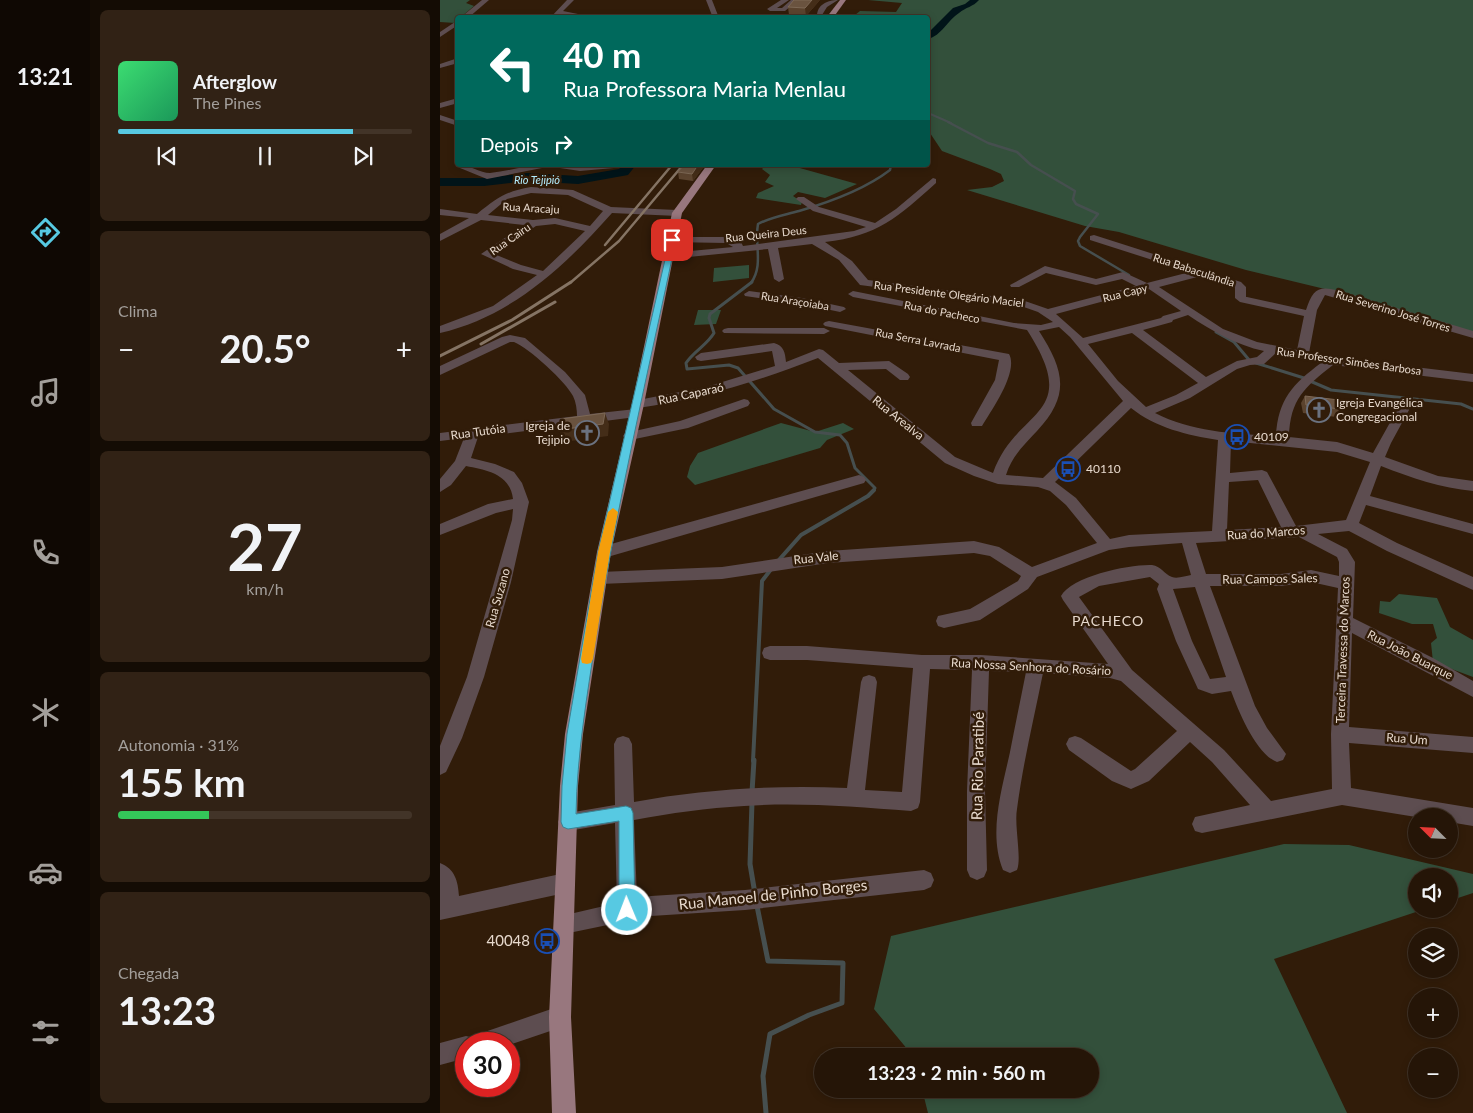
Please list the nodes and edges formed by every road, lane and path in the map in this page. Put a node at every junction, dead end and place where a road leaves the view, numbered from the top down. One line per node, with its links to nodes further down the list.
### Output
1 (486, 0): 9 (street)
2 (571, 0): 8 (street)
3 (709, 0): 12 (street)
4 (786, 0): 5 (street)
5 (795, 0)
6 (835, 0): 13 (street)
7 (843, 0): 14 (main road)
8 (559, 12): 10 (street); 11 (street)
9 (467, 15)
10 (556, 15)
11 (577, 15)
12 (715, 15)
13 (820, 15)
14 (831, 15)
15 (455, 24): 16 (street)
16 (441, 34): 17 (street)
17 (450, 36)
18 (455, 61): 19 (street)
19 (440, 67): 20 (street)
20 (455, 70)
21 (455, 101): 22 (street)
22 (440, 106)
23 (440, 117): 24 (street)
24 (455, 123)
25 (466, 167): 26 (street)
26 (532, 167)
27 (591, 167): 29 (street)
28 (711, 167): 36 (main road)
29 (564, 172): 32 (street)
30 (919, 181): 39 (street, Rua Queira Deus)
31 (933, 181): 39 (street, Rua Queira Deus)
32 (556, 190): 34 (street); 37 (street)
33 (808, 203): 39 (street)
34 (609, 210): 36 (street); 40 (street)
35 (440, 212): 37 (street, Rua Aracaju)
36 (677, 213): 43 (main road)
37 (479, 217): 38 (street, Rua Aracaju); 41 (street)
38 (533, 223): 40 (street, Rua Aracaju); 51 (street, Rua Cairu)
39 (869, 227): 45 (street, Rua Queira Deus)
40 (591, 229): 51 (street)
41 (440, 238)
42 (1094, 238): 50 (street, Rua Babaculândia)
43 (672, 240): 44 (street); 49 (main road)
44 (714, 240): 47 (street); 48 (street)
45 (814, 241): 46 (street, Rua Queira Deus); 53 (street)
46 (773, 246): 47 (street, Rua Queira Deus); 52 (street)
47 (742, 250): 48 (street, Rua Queira Deus)
48 (713, 252): 49 (street, Rua Queira Deus)
49 (669, 256): 86 (main road)
50 (1201, 272): 55 (street, Rua Capy); 61 (street, Rua Babaculândia)
51 (544, 274): 64 (street)
52 (779, 279)
53 (864, 283): 57 (street); 59 (street, Rua Presidente Olegário Maciel)
54 (1015, 285): 55 (street, Rua Professor Simões Barbosa)
55 (1148, 286): 59 (street, Rua Capy); 72 (street, Rua Professor Simões Barbosa)
56 (749, 294): 58 (street, Rua Araçoiaba)
57 (853, 294): 58 (street); 66 (street, Rua do Pacheco)
58 (840, 309): 65 (street)
59 (1049, 312): 63 (street, Rua Presidente Olegário Maciel)
60 (1184, 313): 67 (street)
61 (1310, 314): 70 (street, Rua Severino José Torres); 74 (street, Rua Severino José Torres)
62 (440, 318): 64 (street)
63 (1061, 323): 66 (street, Rua do Pacheco); 71 (street, Rua Presidente Olegário Maciel)
64 (452, 326): 68 (street)
65 (826, 327): 69 (street, Rua Serra Lavrada); 73 (street); 89 (street, Rua Serra Lavrada)
66 (1031, 328): 98 (street)
67 (1133, 328): 71 (street); 82 (street)
68 (440, 330)
69 (728, 331)
70 (1473, 335)
71 (1080, 342): 83 (street, Rua Presidente Olegário Maciel)
72 (1272, 350): 74 (street, Rua Professor Simões Barbosa); 82 (street)
73 (819, 353): 77 (street, Rua Caparaó); 78 (street, Rua Arealva)
74 (1302, 356): 76 (street, Rua Professor Simões Barbosa)
75 (701, 357): 77 (street)
76 (1331, 361): 81 (street, Rua Professor Simões Barbosa); 94 (street)
77 (781, 367): 86 (street, Rua Caparaó)
78 (836, 368): 80 (street); 98 (street, Rua Arealva)
79 (440, 371): 88 (street)
80 (904, 377)
81 (1473, 378)
82 (1205, 382): 87 (street)
83 (1130, 401): 87 (street, Rua Presidente Olegário Maciel); 100 (street)
84 (744, 403): 91 (street)
85 (1404, 404): 95 (street)
86 (637, 408): 88 (street, Rua Tutóia); 91 (main road)
87 (1145, 412): 92 (street, Rua Presidente Olegário Maciel)
88 (584, 418): 90 (street, Rua Tutóia)
89 (977, 423)
90 (472, 433): 93 (street, Rua Tutóia); 96 (street)
91 (630, 436): 112 (main road)
92 (1224, 436): 94 (street, Rua Presidente Olegário Maciel); 97 (street)
93 (440, 437)
94 (1282, 441): 95 (street, Rua Presidente Olegário Maciel)
95 (1378, 460): 101 (street, Rua Presidente Olegário Maciel); 103 (street)
96 (463, 461): 102 (street); 104 (street)
97 (1221, 478): 108 (street); 109 (street)
98 (998, 479): 100 (street, Rua Arealva)
99 (859, 480): 112 (street)
100 (1046, 483): 111 (street)
101 (1473, 486)
102 (440, 487)
103 (1361, 499): 105 (street); 106 (street)
104 (522, 502): 107 (street); 135 (street, Rua Suzano)
105 (1351, 525): 108 (street, Rua do Marcos); 118 (street)
106 (1473, 529)
107 (440, 530)
108 (1296, 531): 109 (street, Rua do Marcos); 117 (street, Terceira Travessa do Marcos)
109 (1219, 536): 110 (street, Rua do Marcos)
110 (1187, 537): 111 (street, Rua do Marcos); 115 (street)
111 (1107, 544): 113 (street)
112 (604, 552): 114 (main road)
113 (1029, 573): 114 (street, Rua Vale); 119 (street)
114 (600, 578): 141 (main road)
115 (1200, 580): 116 (street, Rua Campos Sales); 117 (street, Rua Campos Sales); 127 (street)
116 (1167, 584): 125 (street); 127 (street)
117 (1346, 584): 120 (street, Terceira Travessa do Marcos)
118 (1473, 584)
119 (944, 621)
120 (1346, 622): 128 (street, Rua João Buarque); 130 (street, Terceira Travessa do Marcos)
121 (770, 653): 122 (street, Rua Nossa Senhora do Rosário)
122 (922, 662): 123 (street, Rua Nossa Senhora do Rosário); 137 (street)
123 (981, 662): 124 (street, Rua Nossa Senhora do Rosário); 144 (street, Rua Rio Paratibé)
124 (1036, 665): 125 (street, Rua Nossa Senhora do Rosário); 143 (street)
125 (1126, 676): 129 (street, Rua Nossa Senhora do Rosário)
126 (869, 682): 137 (street)
127 (1236, 683): 134 (street)
128 (1473, 690)
129 (1188, 732): 132 (street); 138 (street, Rua Nossa Senhora do Rosário)
130 (1340, 734): 133 (street, Rua Um); 136 (street, Terceira Travessa do Marcos)
131 (623, 744): 139 (street)
132 (1075, 744)
133 (1473, 745)
134 (1277, 754)
135 (440, 766)
136 (1342, 796): 138 (street); 140 (street)
137 (855, 797): 139 (street)
138 (1267, 810): 142 (street)
139 (626, 813): 141 (street); 149 (street)
140 (1473, 817)
141 (568, 822): 147 (main road)
142 (1202, 824)
143 (1010, 863)
144 (977, 870)
145 (440, 873): 148 (street)
146 (924, 880): 149 (street, Rua Manoel de Pinho Borges)
147 (565, 883): 148 (street); 150 (main road)
148 (444, 910)
149 (627, 910): 150 (street, Rua Manoel de Pinho Borges)
150 (564, 924): 151 (main road)
151 (560, 1017): 152 (street); 155 (main road)
152 (514, 1032)
153 (455, 1050): 154 (street)
154 (440, 1054)
155 (564, 1113)

